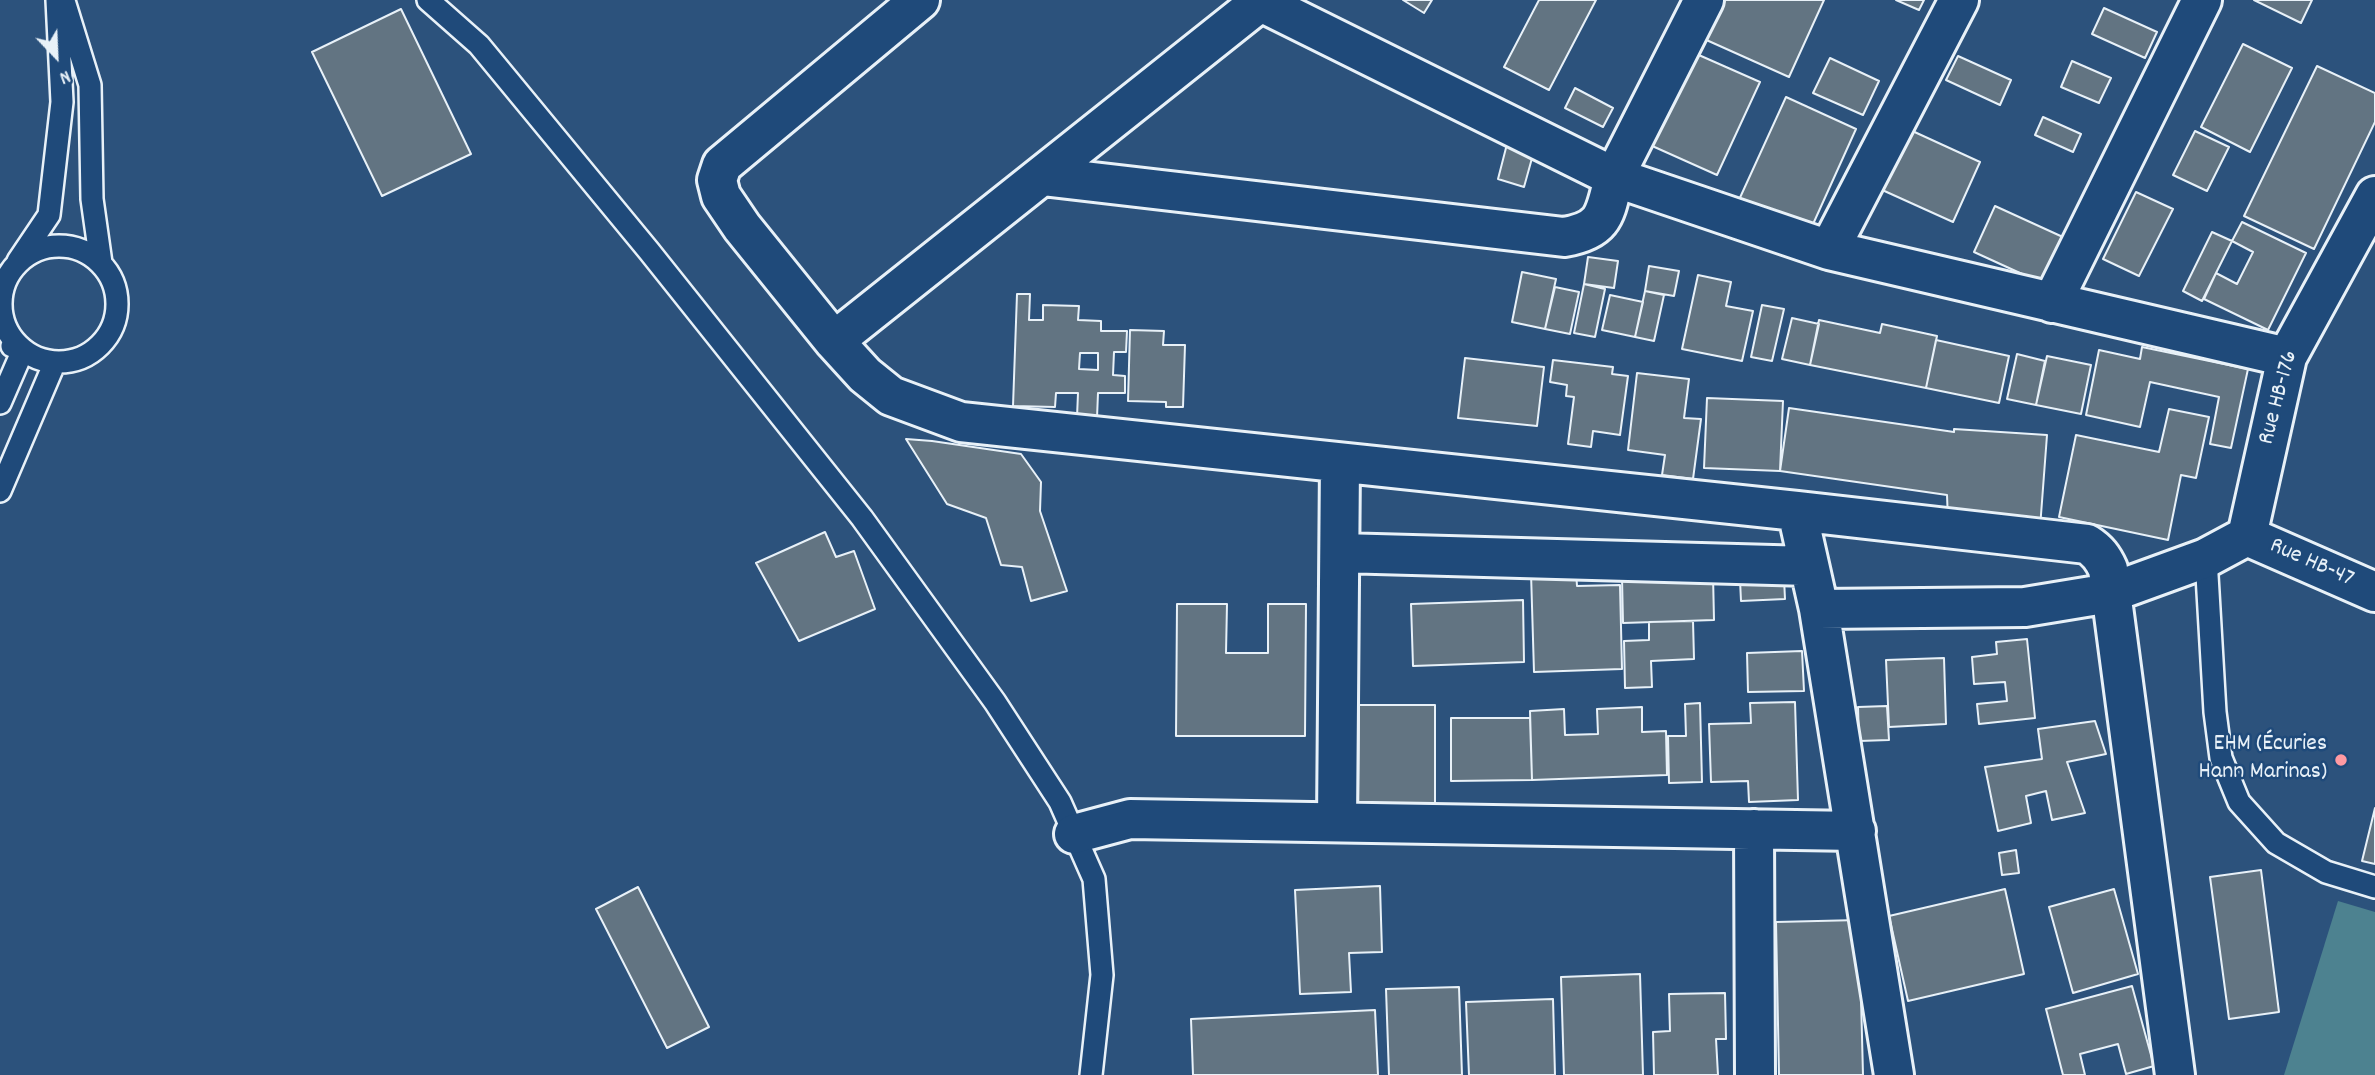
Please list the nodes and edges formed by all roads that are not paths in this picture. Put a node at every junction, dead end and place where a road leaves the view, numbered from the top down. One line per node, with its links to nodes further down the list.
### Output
1 (57, 0): 14 (lane)
2 (64, 0): 13 (lane)
3 (428, 0): 35 (lane)
4 (920, 0): 16 (street)
5 (1704, 0): 10 (street)
6 (1959, 0): 12 (street)
7 (2202, 0): 15 (street)
8 (1259, 1): 9 (street); 10 (street)
9 (1042, 176): 10 (street); 16 (street)
10 (1614, 177): 12 (street)
11 (2375, 196): 19 (street, Rue HB-176)
12 (1829, 250): 15 (street)
13 (101, 263): 14 (lane); 20 (lane)
14 (6, 275): 18 (lane)
15 (2052, 303): 19 (street)
16 (834, 341): 22 (street)
17 (0, 342): 18 (lane)
18 (23, 350): 20 (lane); 21 (lane)
19 (2287, 357): 25 (street, Rue HB-176)
20 (55, 362): 23 (lane)
21 (0, 404)
22 (1340, 463): 24 (street); 26 (street)
23 (0, 491)
24 (1797, 511): 28 (street); 30 (street)
25 (2247, 536): 27 (street); 29 (street, Rue HB-47)
26 (1340, 553): 28 (street); 32 (street)
27 (2206, 558): 30 (street); 36 (lane)
28 (1810, 566): 31 (street)
29 (2375, 592)
30 (2110, 593): 31 (street); 40 (street)
31 (1819, 609): 34 (street)
32 (1337, 822): 33 (street); 35 (street)
33 (1754, 829): 34 (street); 38 (street)
34 (1856, 831): 39 (street)
35 (1074, 834): 37 (lane)
36 (2375, 887)
37 (1091, 1075)
38 (1755, 1075)
39 (1894, 1075)
40 (2175, 1075)

